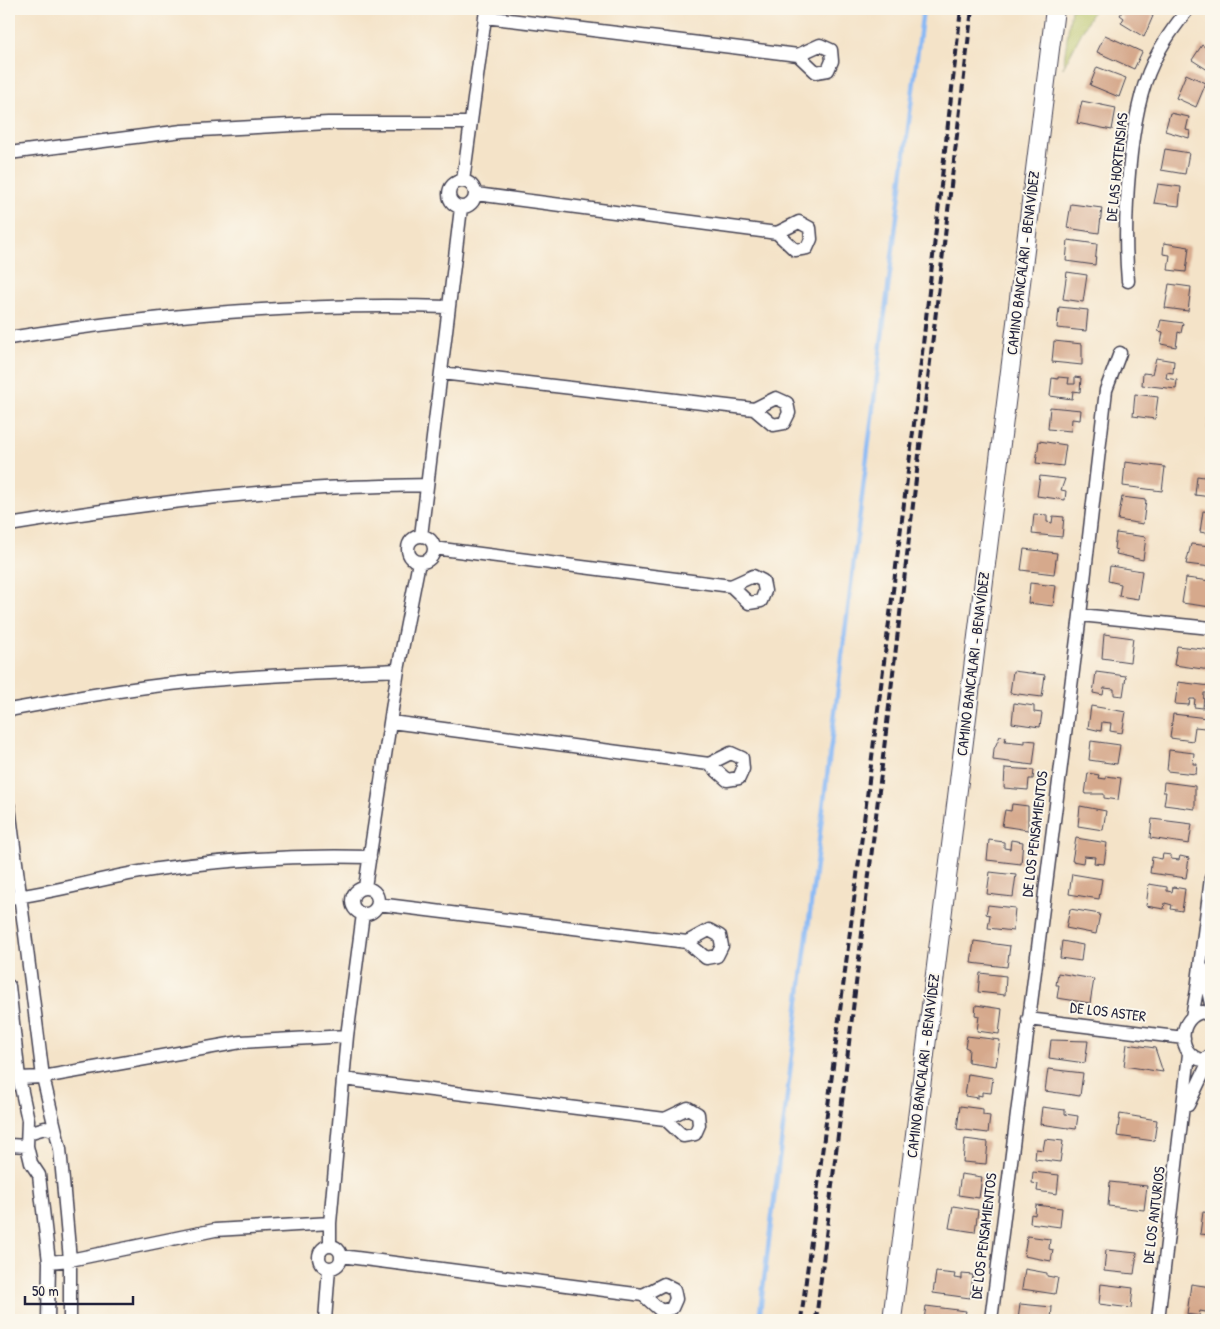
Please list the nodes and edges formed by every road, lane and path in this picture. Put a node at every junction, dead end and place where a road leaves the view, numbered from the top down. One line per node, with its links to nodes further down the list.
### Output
1 (1055, 9): 68 (main road, CAMINO BANCALARI - BENAVÍDEZ)
2 (1188, 9): 11 (street, DE LAS HORTENSIAS)
3 (486, 13): 4 (street); 5 (street)
4 (798, 55)
5 (470, 123): 6 (street); 7 (street)
6 (9, 153)
7 (463, 181): 8 (street); 9 (street)
8 (476, 194): 9 (street); 10 (street)
9 (461, 208): 12 (street)
10 (777, 233)
11 (1128, 281)
12 (448, 307): 13 (street); 15 (street)
13 (9, 338)
14 (1120, 353): 23 (street, DE LOS PENSAMIENTOS)
15 (441, 372): 16 (street); 17 (street)
16 (754, 409)
17 (426, 484): 18 (street); 19 (street)
18 (9, 526)
19 (421, 536): 20 (street); 21 (street)
20 (434, 548): 21 (street); 22 (street)
21 (419, 562): 25 (street)
22 (731, 586)
23 (1080, 615): 24 (street); 42 (street, DE LOS PENSAMIENTOS)
24 (1211, 628)
25 (398, 670): 26 (street); 27 (street)
26 (9, 710)
27 (391, 722): 28 (street); 30 (street)
28 (709, 764)
29 (9, 807): 33 (street)
30 (370, 857): 32 (street); 33 (street)
31 (1211, 878): 37 (street)
32 (365, 887): 34 (street); 35 (street)
33 (14, 897): 47 (street)
34 (378, 904): 35 (street); 36 (street)
35 (363, 914): 43 (street)
36 (687, 942)
37 (1200, 959): 39 (street); 40 (street)
38 (9, 986): 48 (street)
39 (1211, 1004)
40 (1192, 1017): 41 (street); 44 (street)
41 (1211, 1017)
42 (1028, 1019): 44 (street, DE LOS ASTER); 69 (street, DE LOS PENSAMIENTOS)
43 (347, 1036): 47 (street); 49 (street)
44 (1184, 1038): 45 (street)
45 (1189, 1054): 46 (street); 50 (street, DE LOS ANTURIOS)
46 (1211, 1056): 50 (street)
47 (43, 1077): 48 (street); 52 (street)
48 (20, 1078): 53 (street)
49 (343, 1079): 51 (street); 58 (street)
50 (1184, 1114): 70 (street, DE LOS ANTURIOS)
51 (665, 1119)
52 (54, 1130): 53 (street); 56 (street)
53 (28, 1133): 55 (street)
54 (9, 1145): 55 (street)
55 (27, 1146): 57 (street)
56 (62, 1170): 57 (street); 61 (street)
57 (39, 1175): 62 (street)
58 (330, 1223): 59 (street); 61 (street)
59 (330, 1246): 60 (street); 63 (street)
60 (340, 1256): 63 (street); 64 (street)
61 (70, 1260): 62 (street); 66 (street)
62 (49, 1262): 65 (street)
63 (329, 1268): 67 (street)
64 (643, 1295)
65 (48, 1320)
66 (70, 1320)
67 (325, 1320)
68 (892, 1320)
69 (991, 1320)
70 (1158, 1320)

